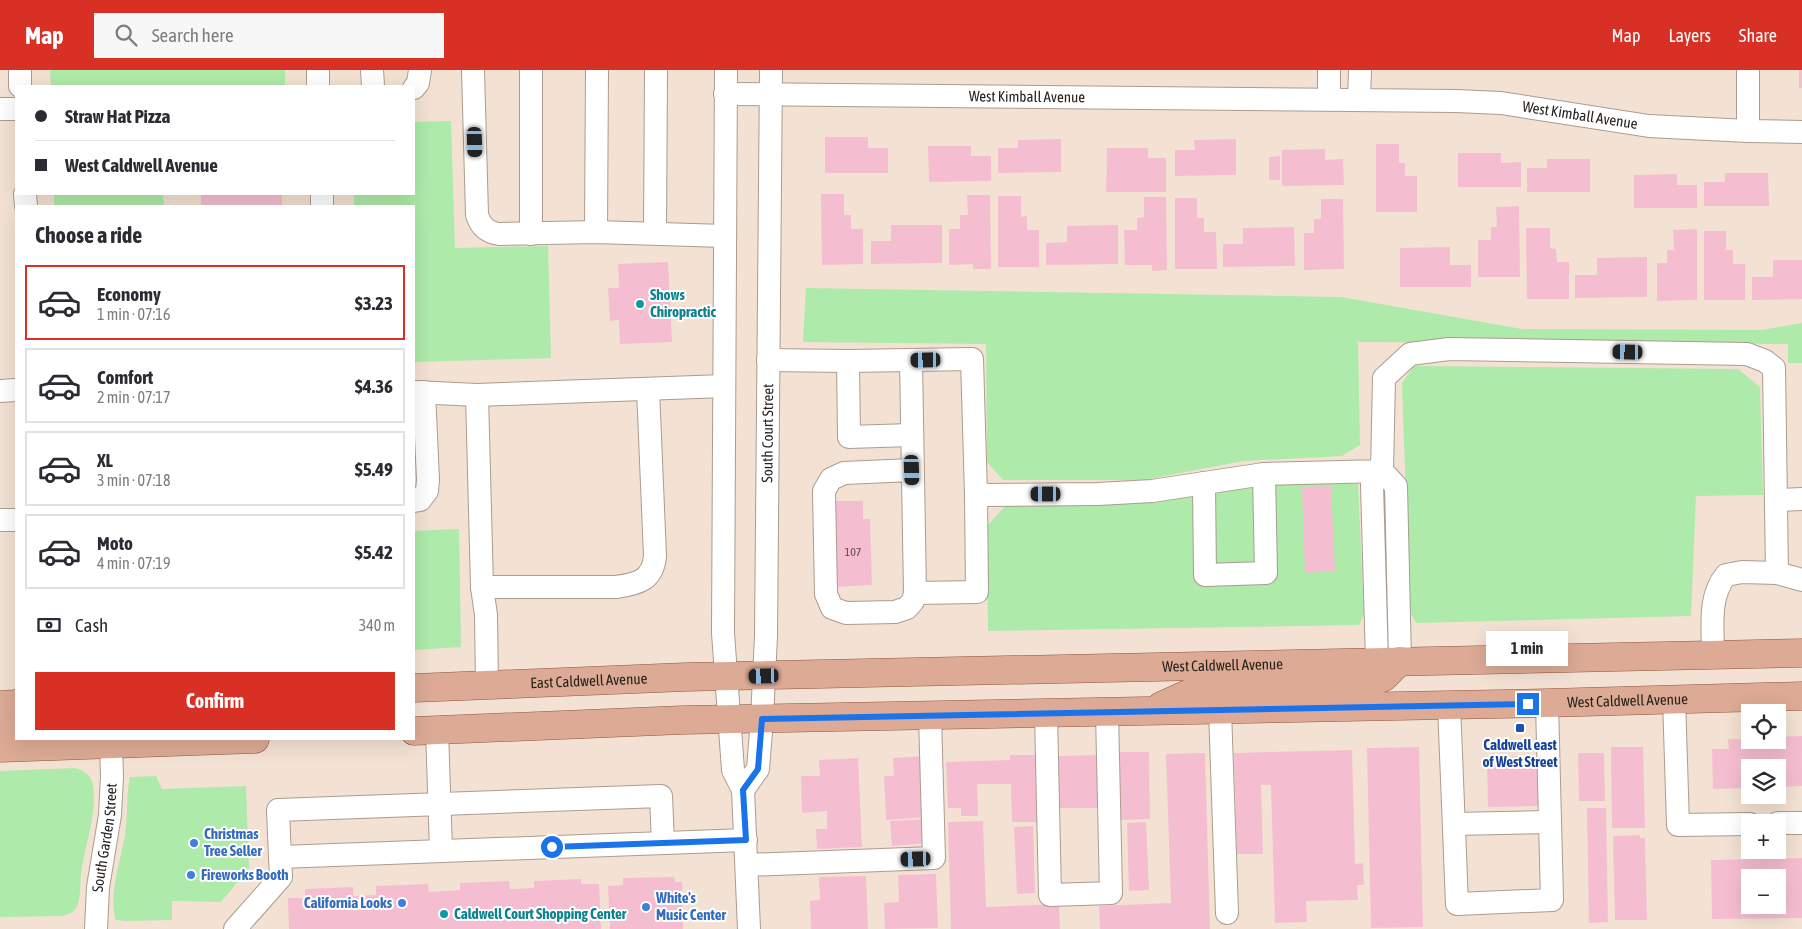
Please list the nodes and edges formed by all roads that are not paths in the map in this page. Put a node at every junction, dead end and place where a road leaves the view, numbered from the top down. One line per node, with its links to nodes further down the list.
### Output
1 (20, 70): 14 (street)
2 (318, 70): 15 (street)
3 (372, 70): 16 (street)
4 (420, 70): 17 (street)
5 (473, 70): 28 (street)
6 (531, 70): 28 (street)
7 (597, 70): 26 (street)
8 (656, 70): 27 (street)
9 (726, 70): 18 (street)
10 (771, 70): 19 (street, South Court Street)
11 (1329, 70): 20 (street)
12 (1360, 70): 21 (street)
13 (1748, 70): 24 (street)
14 (20, 85)
15 (318, 85)
16 (373, 85)
17 (415, 87)
18 (726, 94): 19 (street, West Kimball Avenue); 29 (street)
19 (771, 95): 20 (street, West Kimball Avenue); 30 (street, South Court Street)
20 (1329, 99): 21 (street, West Kimball Avenue)
21 (1359, 100): 24 (street, West Kimball Avenue)
22 (15, 108): 23 (street)
23 (0, 109)
24 (1748, 131): 25 (street, West Kimball Avenue)
25 (1802, 132)
26 (596, 232): 27 (street); 28 (street)
27 (655, 232): 29 (street)
28 (531, 234)
29 (725, 236): 33 (street)
30 (768, 360): 32 (street); 58 (street, South Court Street)
31 (910, 360): 32 (street); 39 (street); 44 (street)
32 (848, 361): 39 (street)
33 (724, 386): 34 (street); 57 (street)
34 (648, 389): 38 (street); 52 (street)
35 (0, 390): 36 (street)
36 (15, 390)
37 (419, 392): 38 (street); 47 (street)
38 (477, 395): 52 (street)
39 (911, 435): 40 (street)
40 (912, 470): 53 (street); 53 (street)
41 (1382, 471): 42 (street); 46 (street); 56 (street)
42 (1264, 474): 43 (street); 43 (street)
43 (1204, 483): 44 (street)
44 (976, 494): 53 (street)
45 (1802, 499): 46 (street)
46 (1777, 500): 50 (street)
47 (415, 501)
48 (0, 520): 49 (street)
49 (15, 520)
50 (1777, 573): 51 (street); 55 (street)
51 (1802, 580)
52 (482, 587): 59 (street)
53 (915, 593)
54 (1802, 653): 55 (main road, West Caldwell Avenue)
55 (1713, 654): 56 (main road, West Caldwell Avenue)
56 (1388, 661): 58 (main road, West Caldwell Avenue); 67 (main road)
57 (727, 676): 58 (main road, East Caldwell Avenue); 59 (main road, East Caldwell Avenue); 73 (street)
58 (764, 676): 72 (street, South Court Street)
59 (487, 685): 60 (main road, East Caldwell Avenue)
60 (415, 688)
61 (1802, 696): 62 (main road, West Caldwell Avenue)
62 (1674, 698): 63 (main road, West Caldwell Avenue); 86 (street)
63 (1547, 703): 66 (main road, West Caldwell Avenue); 82 (street)
64 (15, 704): 65 (main road)
65 (0, 705)
66 (1450, 705): 68 (main road, West Caldwell Avenue); 85 (street)
67 (1150, 710): 68 (main road, West Caldwell Avenue); 69 (main road, West Caldwell Avenue)
68 (1220, 710): 92 (street)
69 (1107, 712): 70 (main road, West Caldwell Avenue); 70 (street)
70 (1046, 714): 71 (main road, West Caldwell Avenue)
71 (930, 716): 72 (main road, West Caldwell Avenue); 91 (street)
72 (762, 719): 73 (main road); 80 (street, South Court Street)
73 (729, 720): 76 (main road); 80 (street)
74 (15, 726): 75 (main road)
75 (0, 727)
76 (426, 731): 81 (street)
77 (231, 740): 78 (main road)
78 (111, 745): 79 (main road); 93 (street, South Garden Street)
79 (0, 748)
80 (743, 790): 87 (street)
81 (439, 804): 88 (street); 89 (street); 90 (street)
82 (1550, 822): 85 (street); 85 (street)
83 (1786, 823): 84 (street)
84 (1802, 823)
85 (1454, 824)
86 (1741, 824)
87 (746, 840): 88 (street); 91 (street)
88 (663, 842): 89 (street)
89 (441, 851): 90 (street)
90 (280, 857): 94 (street)
91 (747, 865): 95 (street)
92 (1227, 913)
93 (96, 929)
94 (235, 929)
95 (749, 929)

